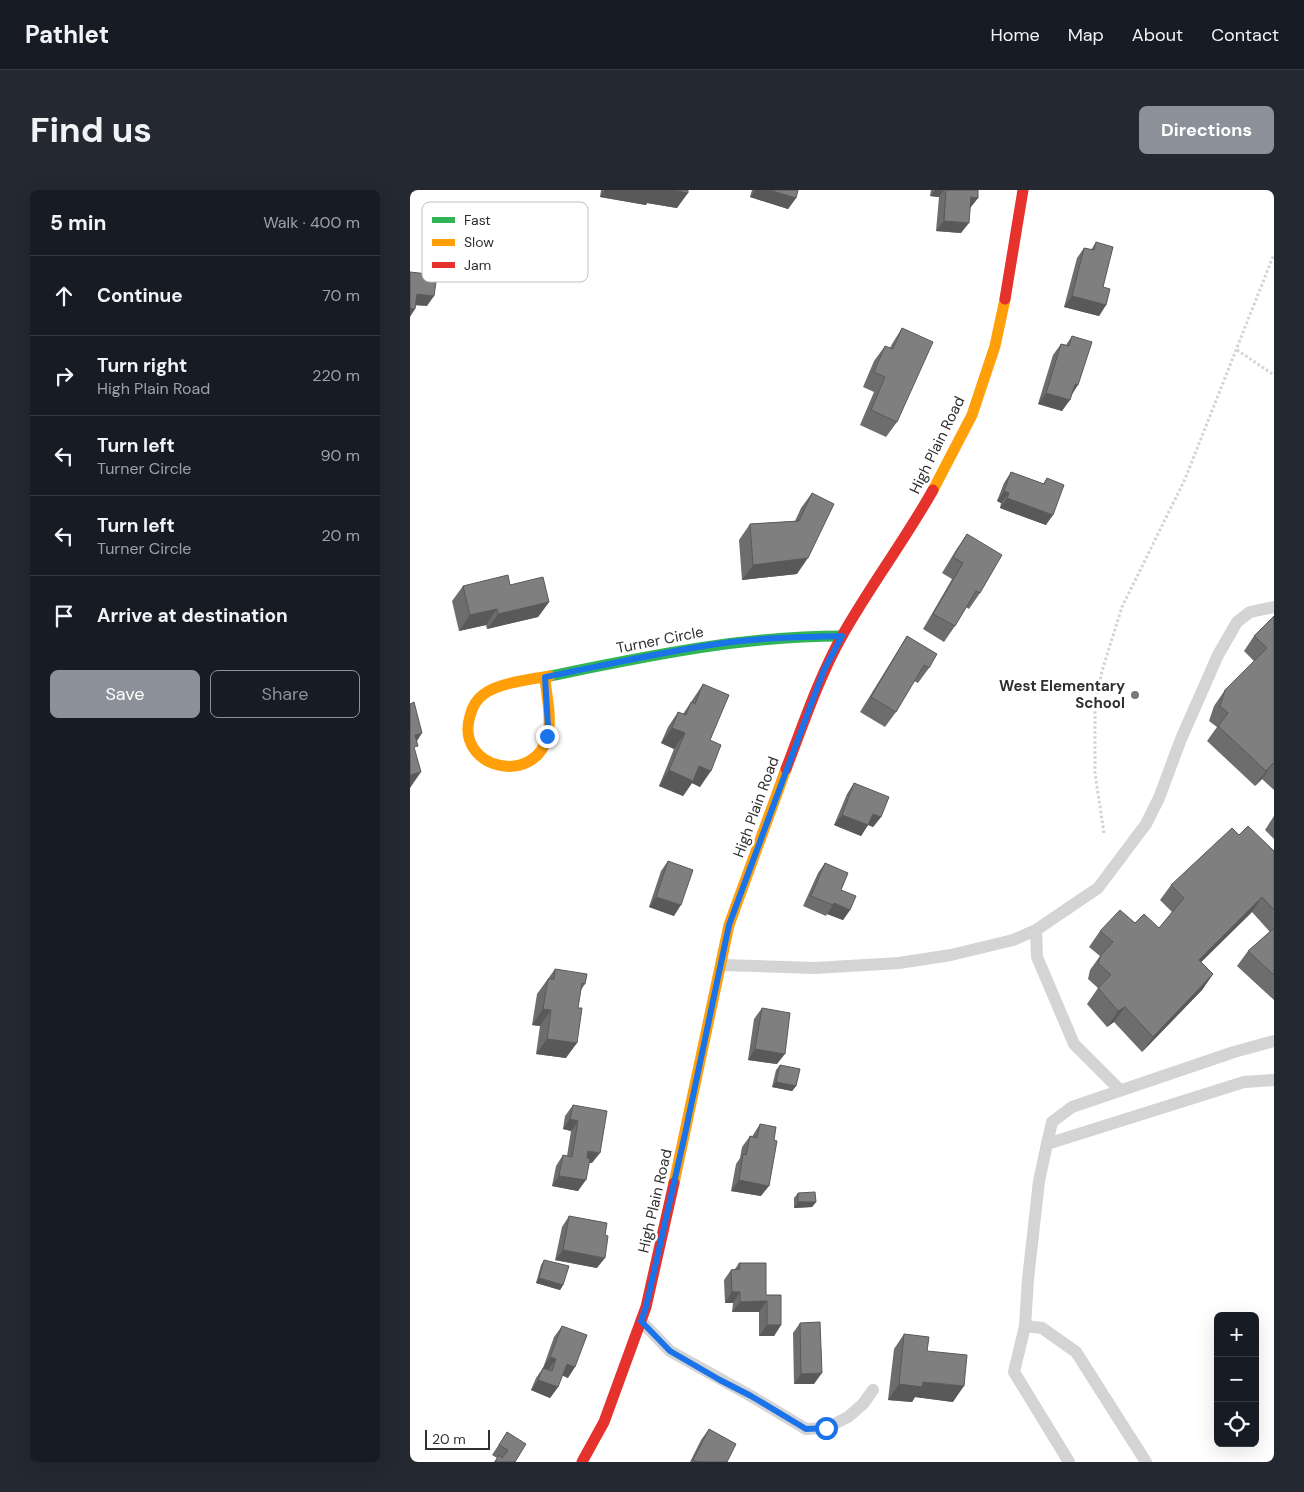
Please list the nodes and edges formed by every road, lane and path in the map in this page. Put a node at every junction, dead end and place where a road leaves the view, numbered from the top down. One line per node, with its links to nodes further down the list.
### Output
1 (1023, 190): 6 (street, High Plain Road)
2 (1274, 254): 3 (path)
3 (1237, 350): 4 (path); 8 (path)
4 (1274, 375)
5 (1274, 608): 9 (lane)
6 (842, 636): 7 (street, Turner Circle); 10 (street, High Plain Road)
7 (545, 677): 7 (street, Turner Circle)
8 (1104, 833)
9 (1036, 930): 10 (lane); 13 (lane)
10 (722, 965): 15 (street, High Plain Road)
11 (1274, 1042): 13 (lane)
12 (1274, 1080): 14 (lane)
13 (1120, 1090): 14 (lane)
14 (1047, 1144): 16 (lane)
15 (641, 1321): 17 (lane); 18 (street, High Plain Road)
16 (1025, 1326): 19 (lane); 20 (lane)
17 (873, 1390)
18 (582, 1462)
19 (1069, 1462)
20 (1146, 1462)

